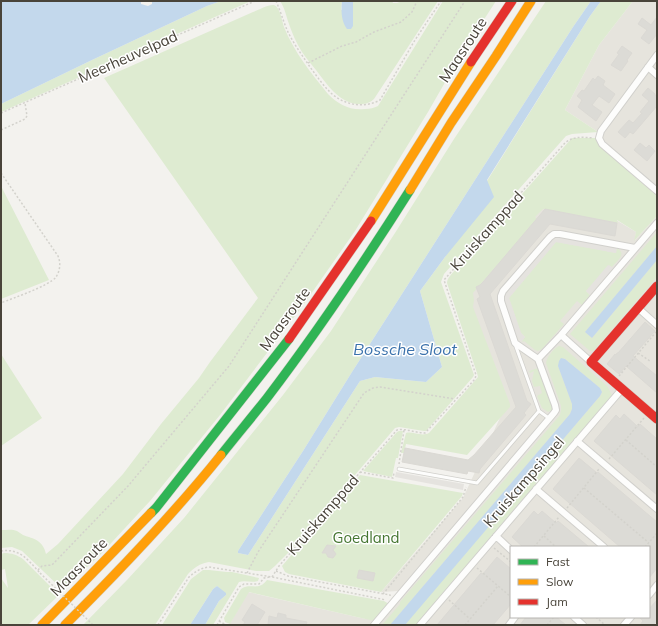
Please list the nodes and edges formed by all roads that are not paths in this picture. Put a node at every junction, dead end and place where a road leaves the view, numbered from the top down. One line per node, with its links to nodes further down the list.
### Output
1 (512, 1): 28 (main road, Maasroute)
2 (531, 1): 29 (main road, Maasroute)
3 (657, 55): 4 (street)
4 (648, 67): 5 (street); 6 (street)
5 (657, 75)
6 (657, 191)
7 (657, 223): 8 (street)
8 (635, 248): 12 (street); 13 (street)
9 (657, 286): 10 (main road)
10 (638, 308): 11 (street); 15 (main road)
11 (657, 325)
12 (561, 335): 14 (street); 15 (street)
13 (515, 343): 14 (street); 17 (lane)
14 (538, 359): 18 (street, Kruiskampsingel)
15 (591, 362): 16 (main road)
16 (622, 389): 19 (main road); 20 (street, Kruiskampsingel)
17 (539, 411): 18 (lane, Kruiskampsingel); 21 (lane)
18 (550, 419): 30 (street, Kruiskampsingel)
19 (657, 419)
20 (577, 442): 22 (street, Kruiskampsingel); 23 (street)
21 (399, 469)
22 (536, 489): 24 (street, Kruiskampsingel); 25 (street)
23 (657, 509)
24 (496, 536): 26 (street); 31 (street, Kruiskampsingel)
25 (603, 546)
26 (510, 549)
27 (575, 618): 32 (street)
28 (42, 625)
29 (65, 625)
30 (374, 625)
31 (420, 625)
32 (583, 625)

